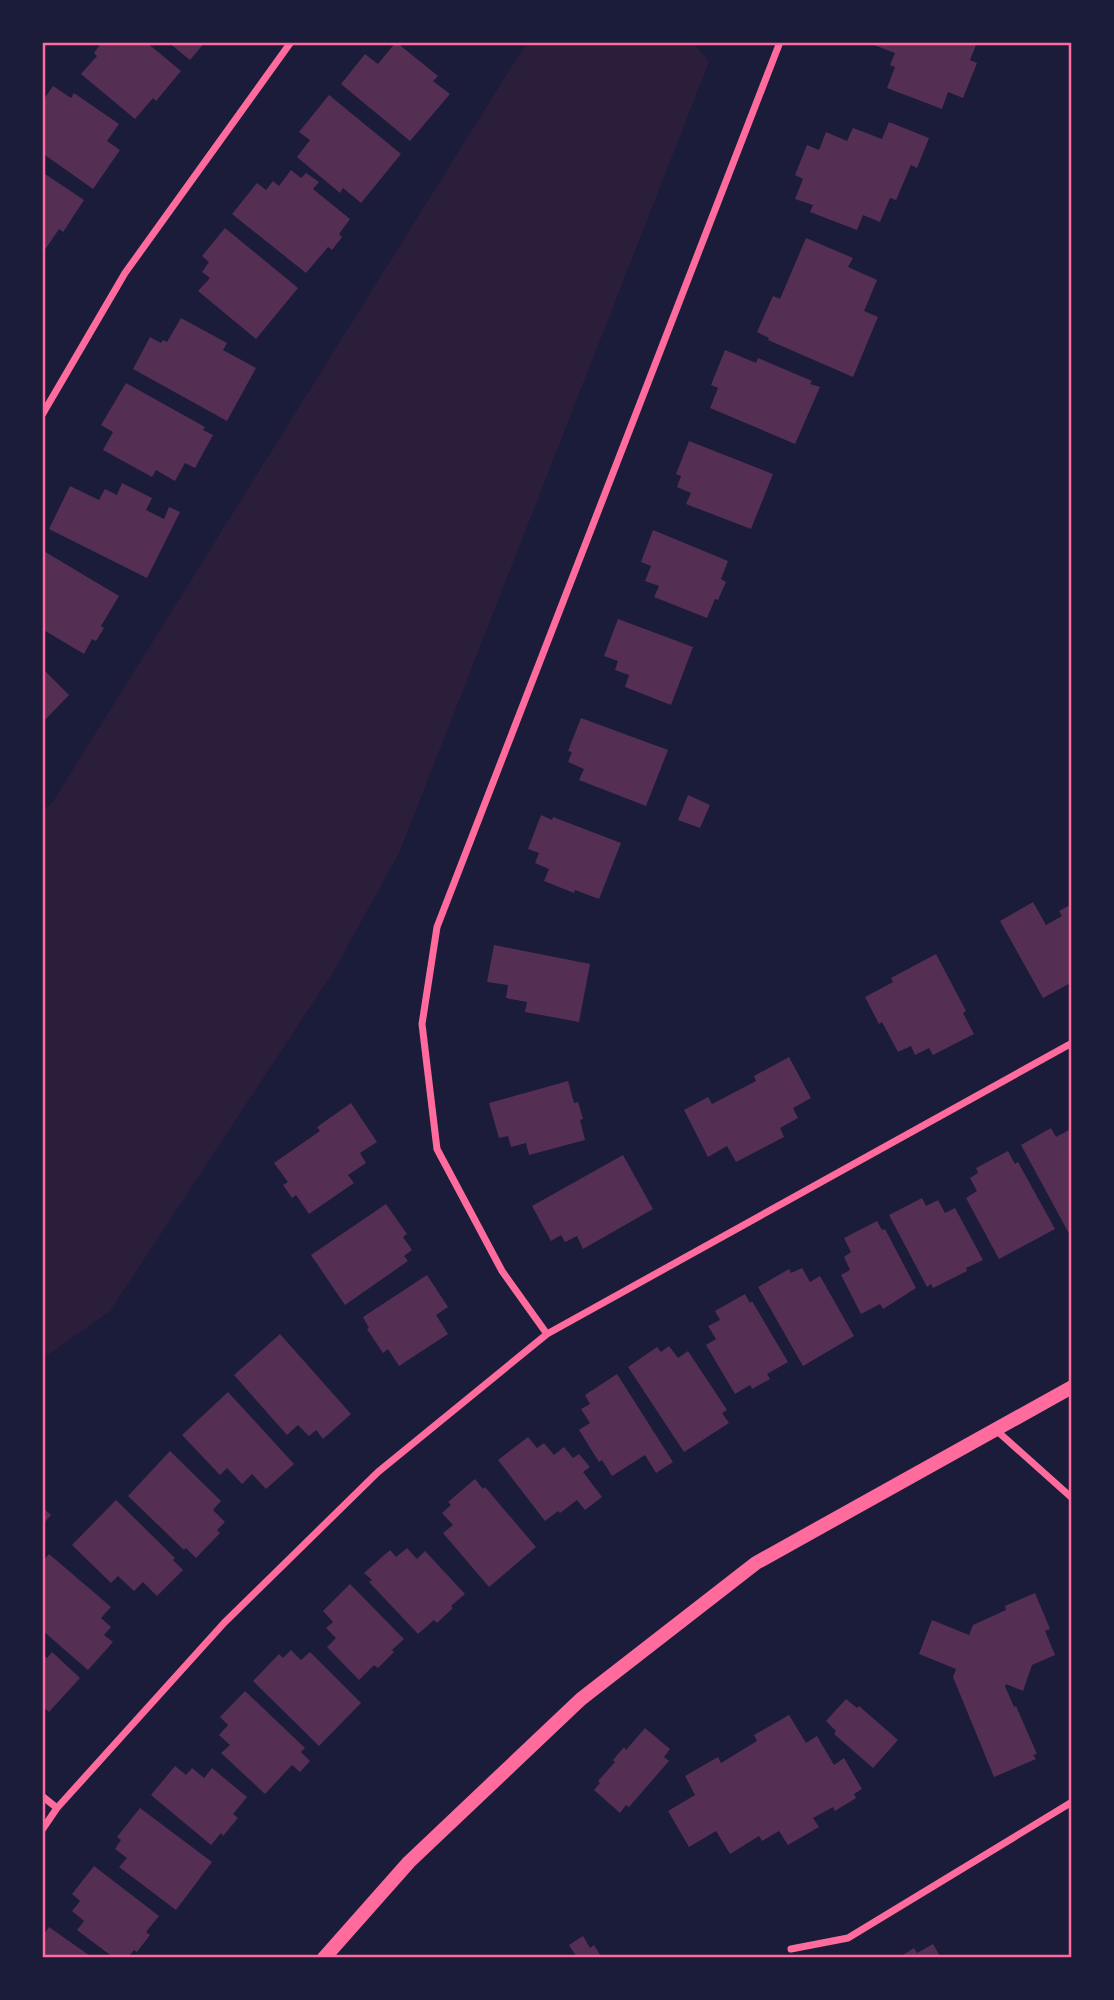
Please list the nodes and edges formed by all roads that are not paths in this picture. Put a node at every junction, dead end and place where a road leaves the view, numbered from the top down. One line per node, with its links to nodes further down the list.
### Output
1 (291, 42): 3 (street)
2 (780, 42): 5 (street)
3 (42, 415)
4 (1072, 1042): 5 (street)
5 (547, 1334): 11 (street)
6 (1072, 1387): 7 (main road)
7 (996, 1430): 8 (street); 14 (main road)
8 (1072, 1498)
9 (42, 1796): 11 (street)
10 (1072, 1802): 13 (street)
11 (57, 1808): 12 (street)
12 (42, 1830)
13 (791, 1949)
14 (324, 1958)

